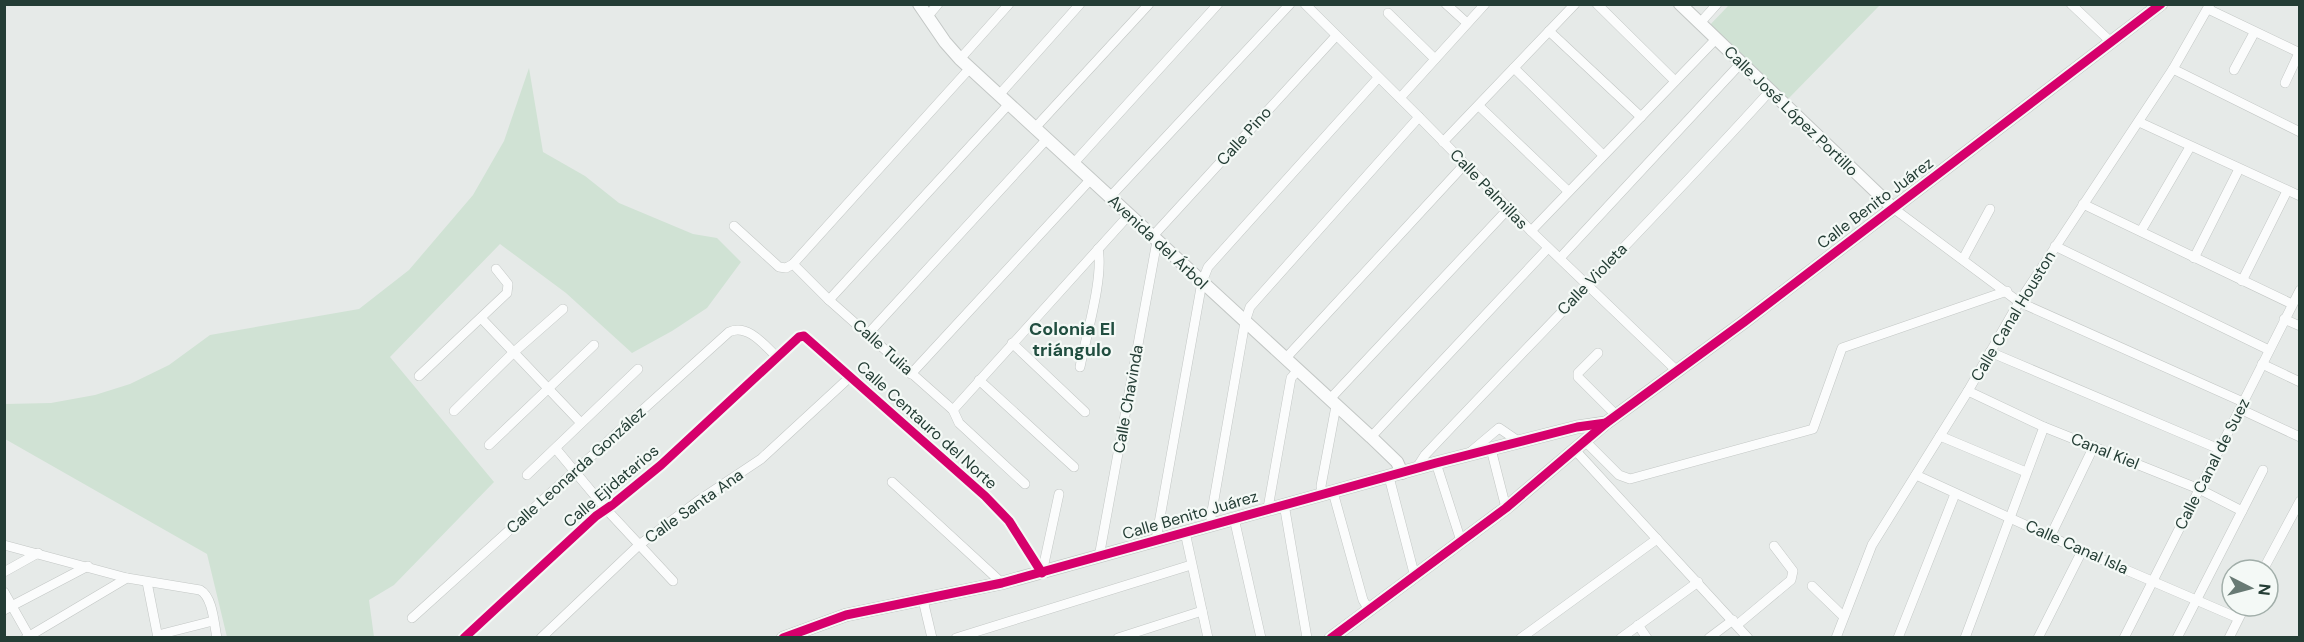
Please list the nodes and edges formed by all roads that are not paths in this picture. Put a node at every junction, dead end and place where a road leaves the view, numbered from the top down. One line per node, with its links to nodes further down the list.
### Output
1 (920, 4): 19 (street, Avenida del Árbol)
2 (938, 4): 19 (street)
3 (1009, 4): 28 (street)
4 (1080, 4): 40 (street)
5 (1149, 4): 45 (street)
6 (1218, 4): 51 (street)
7 (1290, 4): 58 (street)
8 (1305, 4): 24 (street, Calle Palmillas)
9 (1446, 4): 20 (street)
10 (1485, 4): 20 (street)
11 (1575, 4): 22 (street)
12 (1597, 4): 36 (street)
13 (1680, 4): 21 (street, Calle José López Portillo)
14 (1717, 4): 21 (street)
15 (2071, 4): 26 (street)
16 (2152, 7): 26 (street, Calle Benito Juárez)
17 (2209, 7): 23 (street); 33 (street, Calle Canal Houston)
18 (1388, 13): 29 (street)
19 (927, 17): 28 (street, Avenida del Árbol)
20 (1467, 23): 29 (street)
21 (1700, 23): 25 (street, Calle José López Portillo)
22 (1549, 31): 32 (street); 43 (street)
23 (2254, 33): 27 (street); 34 (street)
24 (1336, 36): 35 (street, Calle Palmillas); 67 (street, Calle Pino)
25 (1716, 39): 30 (street, Calle José López Portillo); 36 (street)
26 (2112, 43): 61 (street, Calle Benito Juárez)
27 (2299, 53): 37 (street)
28 (960, 59): 31 (street, Avenida del Árbol)
29 (1435, 59): 39 (street)
30 (1741, 63): 38 (street, Calle José López Portillo); 71 (street)
31 (970, 68): 40 (street, Avenida del Árbol); 74 (street)
32 (1514, 68): 41 (street); 50 (street)
33 (2174, 69): 44 (street, Calle Canal Houston); 46 (street)
34 (2234, 70)
35 (1378, 78): 39 (street, Calle Palmillas); 77 (street)
36 (1675, 81): 43 (street)
37 (2285, 83)
38 (1770, 91): 61 (street, Calle José López Portillo); 78 (street, Calle Violeta)
39 (1400, 98): 42 (street, Calle Palmillas)
40 (1003, 100): 45 (street, Avenida del Árbol); 81 (street)
41 (1479, 106): 48 (street); 55 (street)
42 (1419, 117): 48 (street, Calle Palmillas); 87 (street)
43 (1641, 117): 50 (street)
44 (2139, 122): 49 (street); 59 (street, Calle Canal Houston)
45 (1034, 129): 47 (street, Avenida del Árbol)
46 (2300, 132)
47 (1046, 140): 51 (street, Avenida del Árbol); 89 (street)
48 (1443, 142): 52 (street, Calle Palmillas)
49 (2190, 147): 53 (street); 66 (street)
50 (1603, 155): 55 (street)
51 (1073, 164): 54 (street, Avenida del Árbol)
52 (1464, 165): 60 (street, Calle Palmillas); 97 (street)
53 (2239, 170): 56 (street); 72 (street)
54 (1090, 180): 58 (street, Avenida del Árbol); 103 (street)
55 (1568, 191): 65 (street)
56 (2287, 191): 57 (street); 76 (street)
57 (2300, 196)
58 (1110, 197): 63 (street, Avenida del Árbol)
59 (2083, 204): 66 (street); 68 (street, Calle Canal Houston)
60 (1509, 208): 65 (street, Calle Palmillas); 110 (street)
61 (1893, 208): 73 (street, Calle José López Portillo); 102 (street, Calle Benito Juárez)
62 (1990, 209): 73 (street)
63 (1128, 216): 67 (street, Avenida del Árbol); 70 (street)
64 (734, 226): 74 (street, Calle Tulia)
65 (1530, 231): 69 (street, Calle Palmillas)
66 (2141, 231): 72 (street)
67 (1154, 239): 77 (street, Avenida del Árbol); 166 (street, Calle Chavinda)
68 (2055, 246): 82 (street, Calle Canal Houston); 92 (street)
69 (1548, 248): 71 (street, Calle Palmillas); 120 (street)
70 (1098, 249): 90 (street); 99 (street)
71 (1560, 258): 78 (street, Calle Palmillas)
72 (2194, 258): 76 (street)
73 (1963, 259): 80 (street, Calle José López Portillo)
74 (793, 264): 81 (street, Calle Tulia)
75 (496, 269): 85 (street)
76 (2242, 281): 83 (street)
77 (1202, 282): 87 (street, Avenida del Árbol); 159 (street)
78 (1586, 284): 102 (street, Calle Palmillas); 133 (street, Calle Violeta)
79 (2300, 290): 83 (street, Calle Canal de Suez)
80 (2007, 291): 82 (street, Calle José López Portillo); 123 (street)
81 (829, 300): 89 (street, Calle Tulia)
82 (2019, 302): 94 (street, Calle Canal Houston); 111 (street, Calle José López Portillo)
83 (2292, 304): 86 (street, Calle Canal de Suez)
84 (563, 309): 93 (street)
85 (481, 318): 93 (street); 104 (street)
86 (2284, 319): 88 (street); 92 (street, Calle Canal de Suez)
87 (1245, 322): 97 (street, Avenida del Árbol); 155 (street)
88 (2300, 326)
89 (868, 333): 103 (street, Calle Tulia)
90 (1012, 343): 106 (street); 114 (street)
91 (594, 345): 108 (street)
92 (2268, 350): 98 (street, Calle Canal de Suez)
93 (514, 352): 108 (street); 113 (street)
94 (1990, 352): 109 (street, Calle Canal Houston); 126 (street)
95 (1598, 353): 115 (street)
96 (778, 358): 105 (street, Calle Centauro del Norte); 135 (street, Calle Leonarda González); 151 (street, Calle Ejidatarios)
97 (1286, 358): 101 (street, Avenida del Árbol)
98 (2262, 364): 107 (street); 111 (street, Calle Canal de Suez)
99 (1080, 367)
100 (638, 369): 116 (street)
101 (1298, 370): 110 (street, Avenida del Árbol); 149 (street)
102 (1676, 370): 115 (street, Calle Benito Juárez)
103 (911, 374): 112 (street, Calle Tulia)
104 (418, 376)
105 (849, 377): 162 (street, Calle Santa Ana); 171 (street, Calle Centauro del Norte)
106 (979, 380): 112 (street); 132 (street)
107 (2300, 382)
108 (549, 389): 116 (street); 124 (street)
109 (1968, 391): 118 (street, Canal Kiel); 119 (street, Calle Canal Houston)
110 (1333, 402): 120 (street, Avenida del Árbol); 144 (street)
111 (2242, 405): 121 (street, Calle José López Portillo); 126 (street, Calle Canal de Suez)
112 (953, 410): 142 (street, Calle Tulia)
113 (454, 411)
114 (1085, 412)
115 (1617, 416): 117 (street, Calle Benito Juárez)
116 (581, 423): 127 (street)
117 (1606, 423): 122 (street, Calle Benito Juárez); 123 (street, Calle Benito Juárez)
118 (2044, 427): 125 (street, Canal Kiel); 136 (street)
119 (1940, 436): 136 (street); 139 (street, Calle Canal Houston)
120 (1371, 437): 137 (street, Avenida del Árbol)
121 (2300, 437)
122 (1518, 441): 128 (street, Calle Benito Juárez); 130 (street)
123 (1585, 441): 129 (street, Calle Benito Juárez)
124 (489, 445)
125 (2094, 446): 143 (street, Canal Kiel); 157 (street)
126 (2219, 448): 143 (street, Calle Canal de Suez)
127 (556, 449): 135 (street); 138 (street)
128 (1491, 449): 130 (street, Calle Benito Juárez); 150 (street)
129 (1575, 450): 150 (street, Calle Benito Juárez); 158 (street)
130 (1467, 456): 131 (street, Calle Benito Juárez)
131 (1436, 463): 133 (street, Calle Benito Juárez); 160 (street)
132 (1074, 467)
133 (1416, 469): 137 (street, Calle Benito Juárez)
134 (2263, 470): 152 (street)
135 (574, 471): 151 (street); 188 (street, Calle Leonarda González)
136 (2026, 472): 153 (street)
137 (1402, 473): 140 (street, Calle Benito Juárez)
138 (527, 475)
139 (1916, 475): 146 (street, Calle Canal Isla); 187 (street, Calle Canal Houston)
140 (1389, 477): 144 (street, Calle Benito Juárez); 172 (street)
141 (892, 482): 178 (street)
142 (1025, 484)
143 (2199, 489): 152 (street, Canal Kiel); 174 (street, Calle Canal de Suez)
144 (1328, 493): 148 (street, Calle Benito Juárez); 184 (street)
145 (1059, 494): 171 (street)
146 (1955, 494): 153 (street, Calle Canal Isla); 212 (street)
147 (2300, 501): 167 (street)
148 (1284, 504): 149 (street, Calle Benito Juárez); 205 (street)
149 (1268, 508): 154 (street, Calle Benito Juárez)
150 (1506, 508): 160 (street, Calle Benito Juárez)
151 (606, 509): 162 (street); 197 (street, Calle Ejidatarios)
152 (2242, 511): 181 (street)
153 (2010, 517): 157 (street, Calle Canal Isla); 213 (street)
154 (1234, 518): 155 (street, Calle Benito Juárez); 204 (street)
155 (1212, 525): 156 (street, Calle Benito Juárez)
156 (1185, 532): 159 (street, Calle Benito Juárez); 168 (street)
157 (2051, 535): 164 (street, Calle Canal Isla)
158 (1658, 539): 177 (street); 194 (street)
159 (1156, 540): 166 (street, Calle Benito Juárez)
160 (1461, 541): 172 (street, Calle Benito Juárez)
161 (4, 545): 165 (street)
162 (639, 545): 175 (street); 198 (street, Calle Santa Ana)
163 (1774, 546): 191 (street)
164 (2082, 550): 174 (street, Calle Canal Isla); 214 (street)
165 (38, 553): 169 (street); 170 (street)
166 (1099, 557): 171 (street, Calle Benito Juárez)
167 (2269, 558)
168 (1191, 565): 186 (street); 201 (street)
169 (88, 566): 173 (street); 183 (street)
170 (4, 572)
171 (1042, 573): 178 (street, Calle Benito Juárez)
172 (1415, 577): 184 (street, Calle Benito Juárez)
173 (127, 578): 176 (street); 195 (street)
174 (2152, 580): 181 (street, Calle Canal Isla); 215 (street, Calle Canal de Suez)
175 (673, 581)
176 (147, 582): 190 (street); 193 (street)
177 (1698, 582): 191 (street); 192 (street)
178 (1002, 583): 182 (street, Calle Benito Juárez)
179 (1812, 586): 187 (street)
180 (4, 592): 183 (street)
181 (2196, 599): 185 (street, Calle Canal Isla); 216 (street)
182 (923, 600): 199 (street, Calle Benito Juárez); 200 (street)
183 (8, 608): 195 (street)
184 (1368, 610): 206 (street, Calle Benito Juárez)
185 (2220, 610)
186 (1202, 611): 202 (street); 203 (street)
187 (1843, 616): 211 (street, Calle Canal Houston)
188 (412, 618)
189 (2238, 618): 217 (street)
190 (213, 621): 193 (street); 196 (street)
191 (1735, 623): 209 (street); 210 (street)
192 (1638, 625): 207 (street); 208 (street)
193 (158, 636)
194 (1524, 636)
195 (29, 637)
196 (217, 638)
197 (464, 638)
198 (541, 638)
199 (783, 638)
200 (932, 638)
201 (956, 638)
202 (1118, 638)
203 (1208, 638)
204 (1261, 638)
205 (1307, 638)
206 (1331, 638)
207 (1622, 638)
208 (1647, 638)
209 (1709, 638)
210 (1748, 638)
211 (1836, 638)
212 (1898, 638)
213 (1965, 638)
214 (2038, 638)
215 (2124, 638)
216 (2177, 638)
217 (2229, 638)

